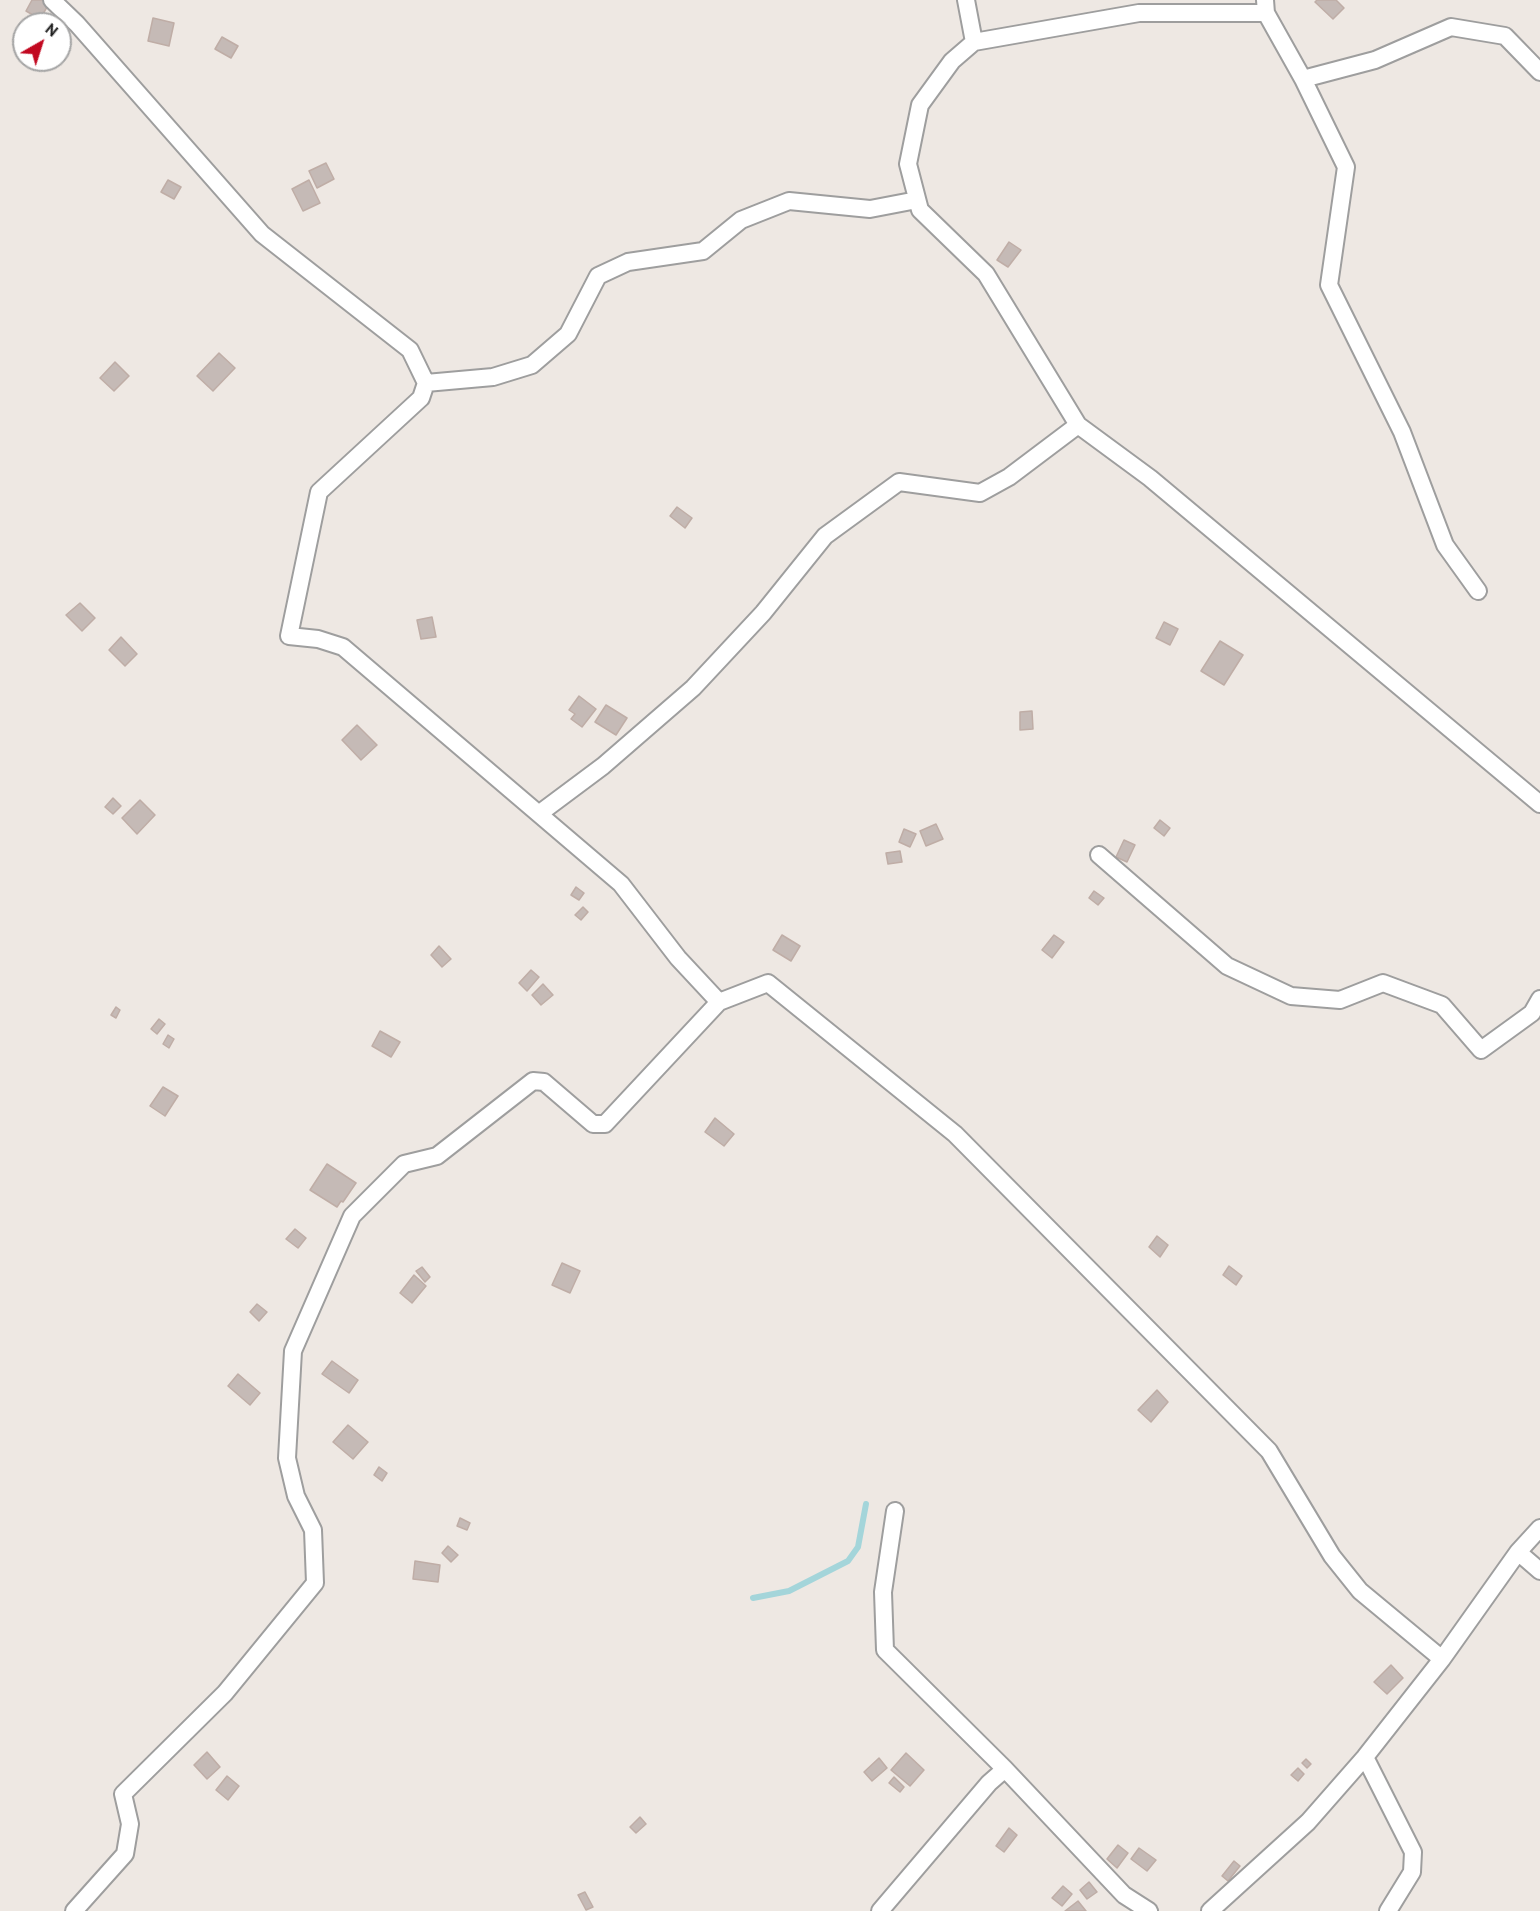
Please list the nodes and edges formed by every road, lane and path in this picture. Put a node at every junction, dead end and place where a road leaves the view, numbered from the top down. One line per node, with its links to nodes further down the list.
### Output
1 (52, 0): 8 (street)
2 (966, 0): 4 (street)
3 (1266, 6): 4 (street); 6 (street)
4 (974, 42): 7 (street)
5 (1540, 72): 6 (street)
6 (1303, 79): 10 (street)
7 (917, 200): 8 (street); 9 (street)
8 (426, 383): 12 (street)
9 (1078, 425): 11 (street); 12 (street)
10 (1478, 591)
11 (1540, 803)
12 (540, 813): 15 (street)
13 (1099, 855): 14 (street)
14 (1540, 999)
15 (719, 1002): 20 (street); 23 (street)
16 (895, 1510): 22 (street)
17 (1540, 1528): 18 (street)
18 (1518, 1552): 19 (street); 20 (street)
19 (1540, 1571)
20 (1442, 1659): 21 (street)
21 (1365, 1757): 26 (street); 27 (street)
22 (1005, 1769): 24 (street); 25 (street)
23 (74, 1911)
24 (880, 1911)
25 (1149, 1911)
26 (1210, 1911)
27 (1388, 1911)

